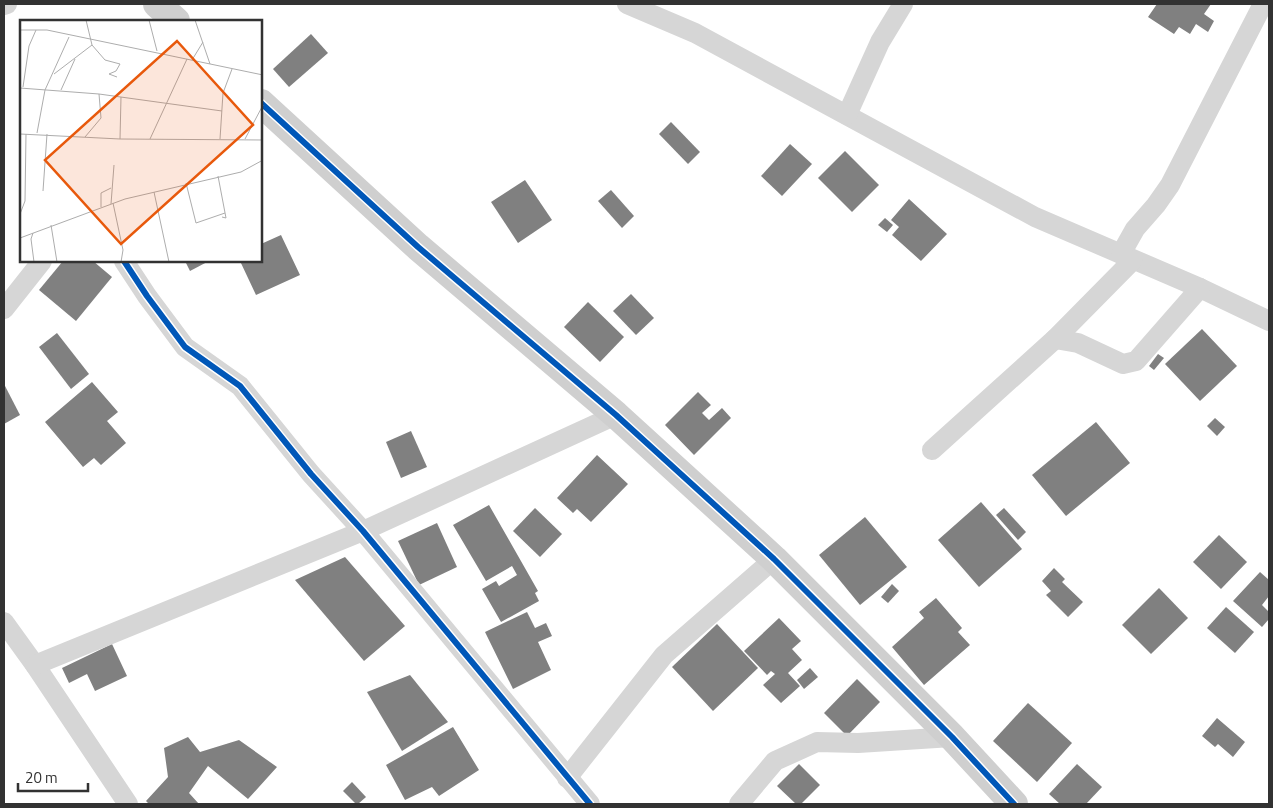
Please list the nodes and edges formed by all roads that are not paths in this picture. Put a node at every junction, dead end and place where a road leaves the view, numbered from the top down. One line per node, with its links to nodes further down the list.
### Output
1 (157, 4): 5 (street)
2 (903, 4): 7 (street)
3 (1263, 4): 8 (street)
4 (632, 5): 7 (street)
5 (175, 20)
6 (262, 104): 15 (street)
7 (847, 115): 8 (street)
8 (1127, 257): 11 (street); 14 (street)
9 (41, 262): 12 (street)
10 (125, 262): 17 (street)
11 (1200, 288): 13 (street); 14 (street)
12 (4, 310)
13 (1269, 321)
14 (1056, 339): 16 (street)
15 (616, 415): 17 (street); 18 (street)
16 (932, 450)
17 (363, 531): 20 (street); 22 (street)
18 (774, 560): 21 (street); 22 (street)
19 (7, 632): 20 (street)
20 (35, 665): 23 (street)
21 (952, 737): 25 (street); 26 (street)
22 (567, 778): 24 (street)
23 (128, 804)
24 (590, 804)
25 (739, 804)
26 (1014, 804)

